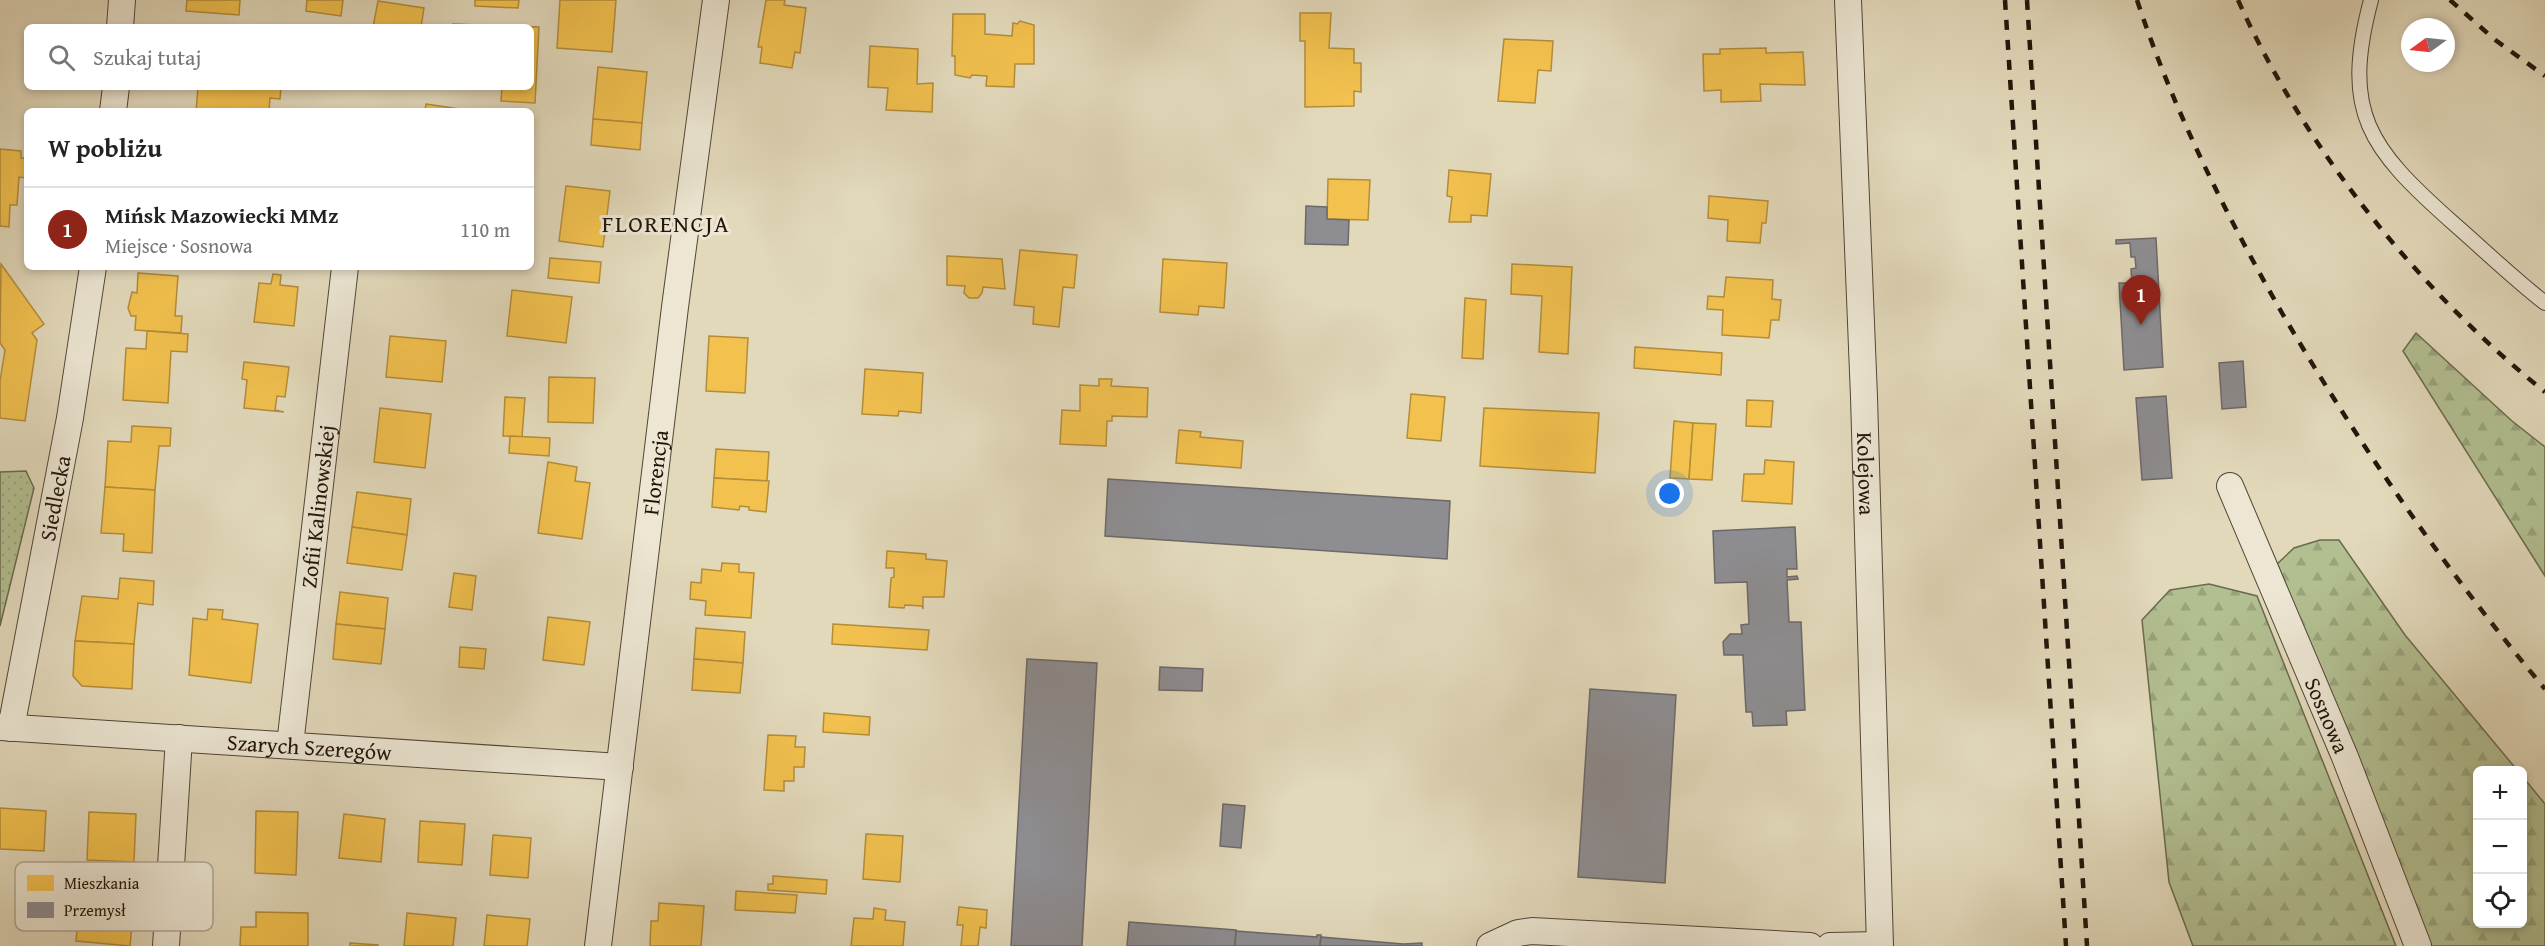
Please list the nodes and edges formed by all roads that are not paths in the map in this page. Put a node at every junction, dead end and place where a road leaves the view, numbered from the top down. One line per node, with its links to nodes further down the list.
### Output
1 (122, 0): 5 (street)
2 (716, 0): 15 (street, Florencja)
3 (1848, 0): 23 (street, Kolejowa)
4 (2371, 0): 10 (lane)
5 (120, 24)
6 (116, 90): 7 (street)
7 (113, 108)
8 (93, 270): 12 (street, Siedlecka)
9 (345, 270): 14 (street, Zofii Kalinowskiej)
10 (2545, 303)
11 (2230, 486): 24 (street, Sosnowa)
12 (6, 727): 13 (street, Szarych Szeregów)
13 (179, 738): 14 (street, Szarych Szeregów); 16 (street)
14 (290, 745): 15 (street, Szarych Szeregów)
15 (620, 767): 19 (street, Florencja)
16 (171, 862)
17 (167, 931): 18 (street)
18 (166, 946)
19 (598, 946)
20 (1490, 946): 21 (street)
21 (1810, 946)
22 (1830, 946): 23 (street)
23 (1880, 946)
24 (2418, 946)

